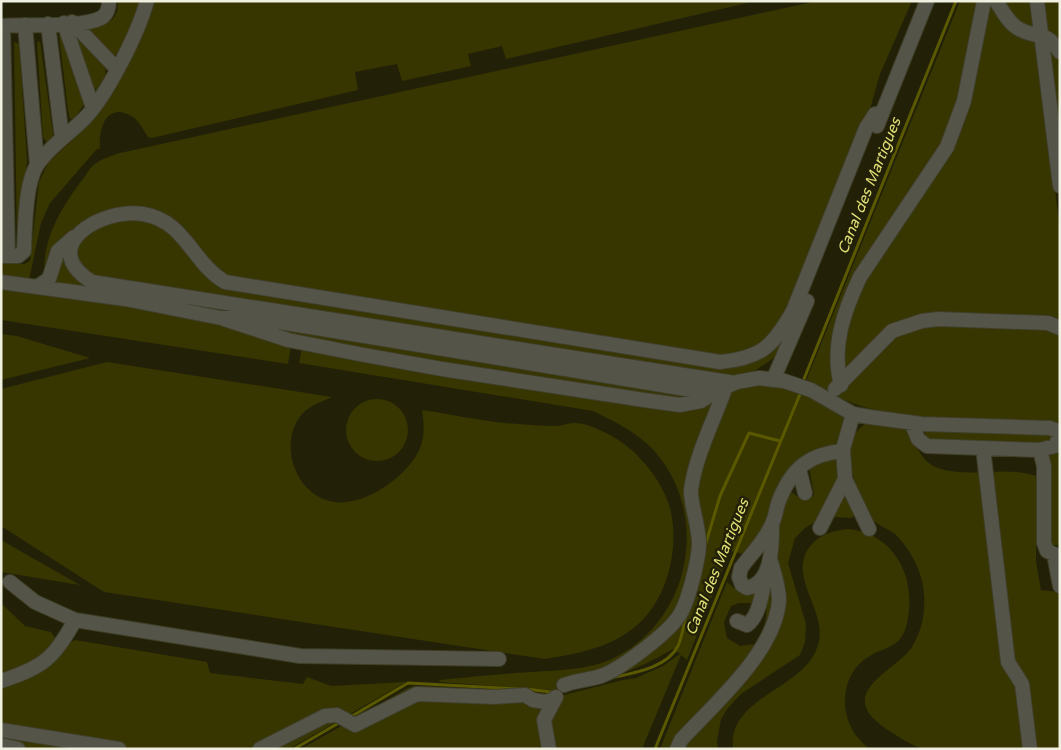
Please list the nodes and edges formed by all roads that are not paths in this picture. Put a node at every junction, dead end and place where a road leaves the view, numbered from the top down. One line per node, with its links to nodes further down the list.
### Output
1 (108, 1): 8 (lane)
2 (146, 1): 14 (lane)
3 (917, 1): 16 (lane)
4 (927, 1): 16 (lane)
5 (984, 1): 27 (lane)
6 (996, 1): 12 (lane)
7 (1037, 1): 12 (lane)
8 (68, 23): 9 (lane); 14 (lane); 15 (lane)
9 (48, 24): 10 (lane); 17 (lane)
10 (25, 25): 11 (lane); 18 (lane)
11 (2, 26): 21 (lane)
12 (1041, 34): 13 (lane); 19 (lane)
13 (1060, 52)
14 (116, 68): 15 (lane)
15 (93, 108): 17 (lane)
16 (876, 120): 20 (lane); 26 (lane)
17 (62, 138): 18 (lane)
18 (37, 165): 21 (lane)
19 (1060, 186)
20 (74, 237): 23 (lane); 28 (lane)
21 (5, 256)
22 (1, 282): 23 (lane)
23 (36, 287): 24 (lane)
24 (221, 318): 28 (lane); 28 (lane)
25 (1060, 328): 27 (lane)
26 (773, 380): 28 (lane); 29 (lane)
27 (841, 385): 29 (lane)
28 (724, 388): 50 (lane)
29 (824, 396): 30 (lane)
30 (853, 414): 31 (lane); 35 (lane)
31 (912, 424): 32 (lane); 33 (lane)
32 (1055, 428): 34 (lane)
33 (983, 448): 34 (lane); 58 (lane)
34 (1040, 450): 45 (lane)
35 (844, 451): 36 (lane); 37 (lane)
36 (799, 469): 38 (lane); 39 (lane)
37 (845, 479): 40 (lane); 41 (lane)
38 (805, 493)
39 (772, 524): 42 (lane); 43 (lane)
40 (820, 528)
41 (869, 529)
42 (770, 559): 43 (lane); 57 (lane)
43 (765, 573): 47 (lane)
44 (10, 582): 46 (lane)
45 (1060, 586)
46 (75, 620): 48 (lane); 49 (lane)
47 (737, 621)
48 (499, 659)
49 (1, 681)
50 (558, 694): 55 (lane); 56 (lane)
51 (1, 730): 54 (lane)
52 (1, 745): 53 (lane)
53 (18, 749)
54 (120, 749)
55 (260, 749)
56 (549, 749)
57 (677, 749)
58 (1030, 749)

